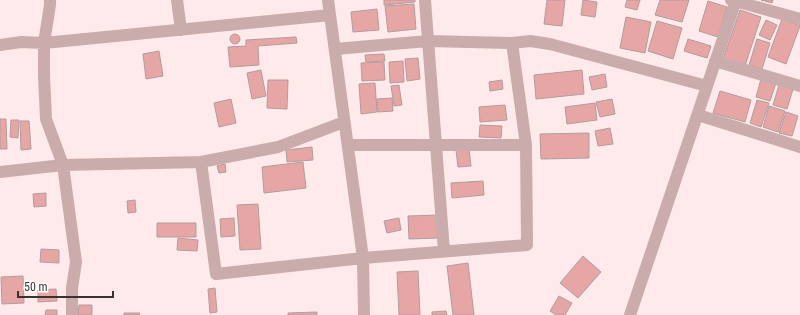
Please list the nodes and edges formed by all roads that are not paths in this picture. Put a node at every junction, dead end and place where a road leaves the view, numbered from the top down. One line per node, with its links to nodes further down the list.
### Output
1 (50, 0): 10 (street)
2 (177, 0): 8 (street)
3 (328, 0): 6 (street)
4 (424, 0): 9 (street)
5 (734, 0): 7 (street); 14 (street)
6 (330, 15): 8 (street); 13 (street)
7 (800, 19)
8 (181, 30): 10 (street)
9 (428, 41): 11 (street); 13 (street); 20 (street)
10 (44, 43): 12 (street); 24 (street)
11 (512, 43): 15 (street); 21 (street)
12 (0, 45)
13 (335, 49): 18 (street)
14 (715, 61): 15 (street); 16 (street)
15 (707, 86): 17 (street)
16 (800, 86)
17 (698, 115): 22 (street); 30 (street)
18 (344, 122): 19 (street); 23 (street)
19 (348, 145): 20 (street); 27 (street)
20 (436, 145): 21 (street); 26 (street)
21 (526, 145): 26 (street)
22 (800, 148)
23 (201, 162): 24 (street); 27 (street)
24 (63, 165): 25 (street); 28 (street)
25 (0, 172)
26 (444, 251): 27 (street)
27 (363, 258): 29 (street)
28 (72, 315)
29 (364, 315)
30 (630, 315)

